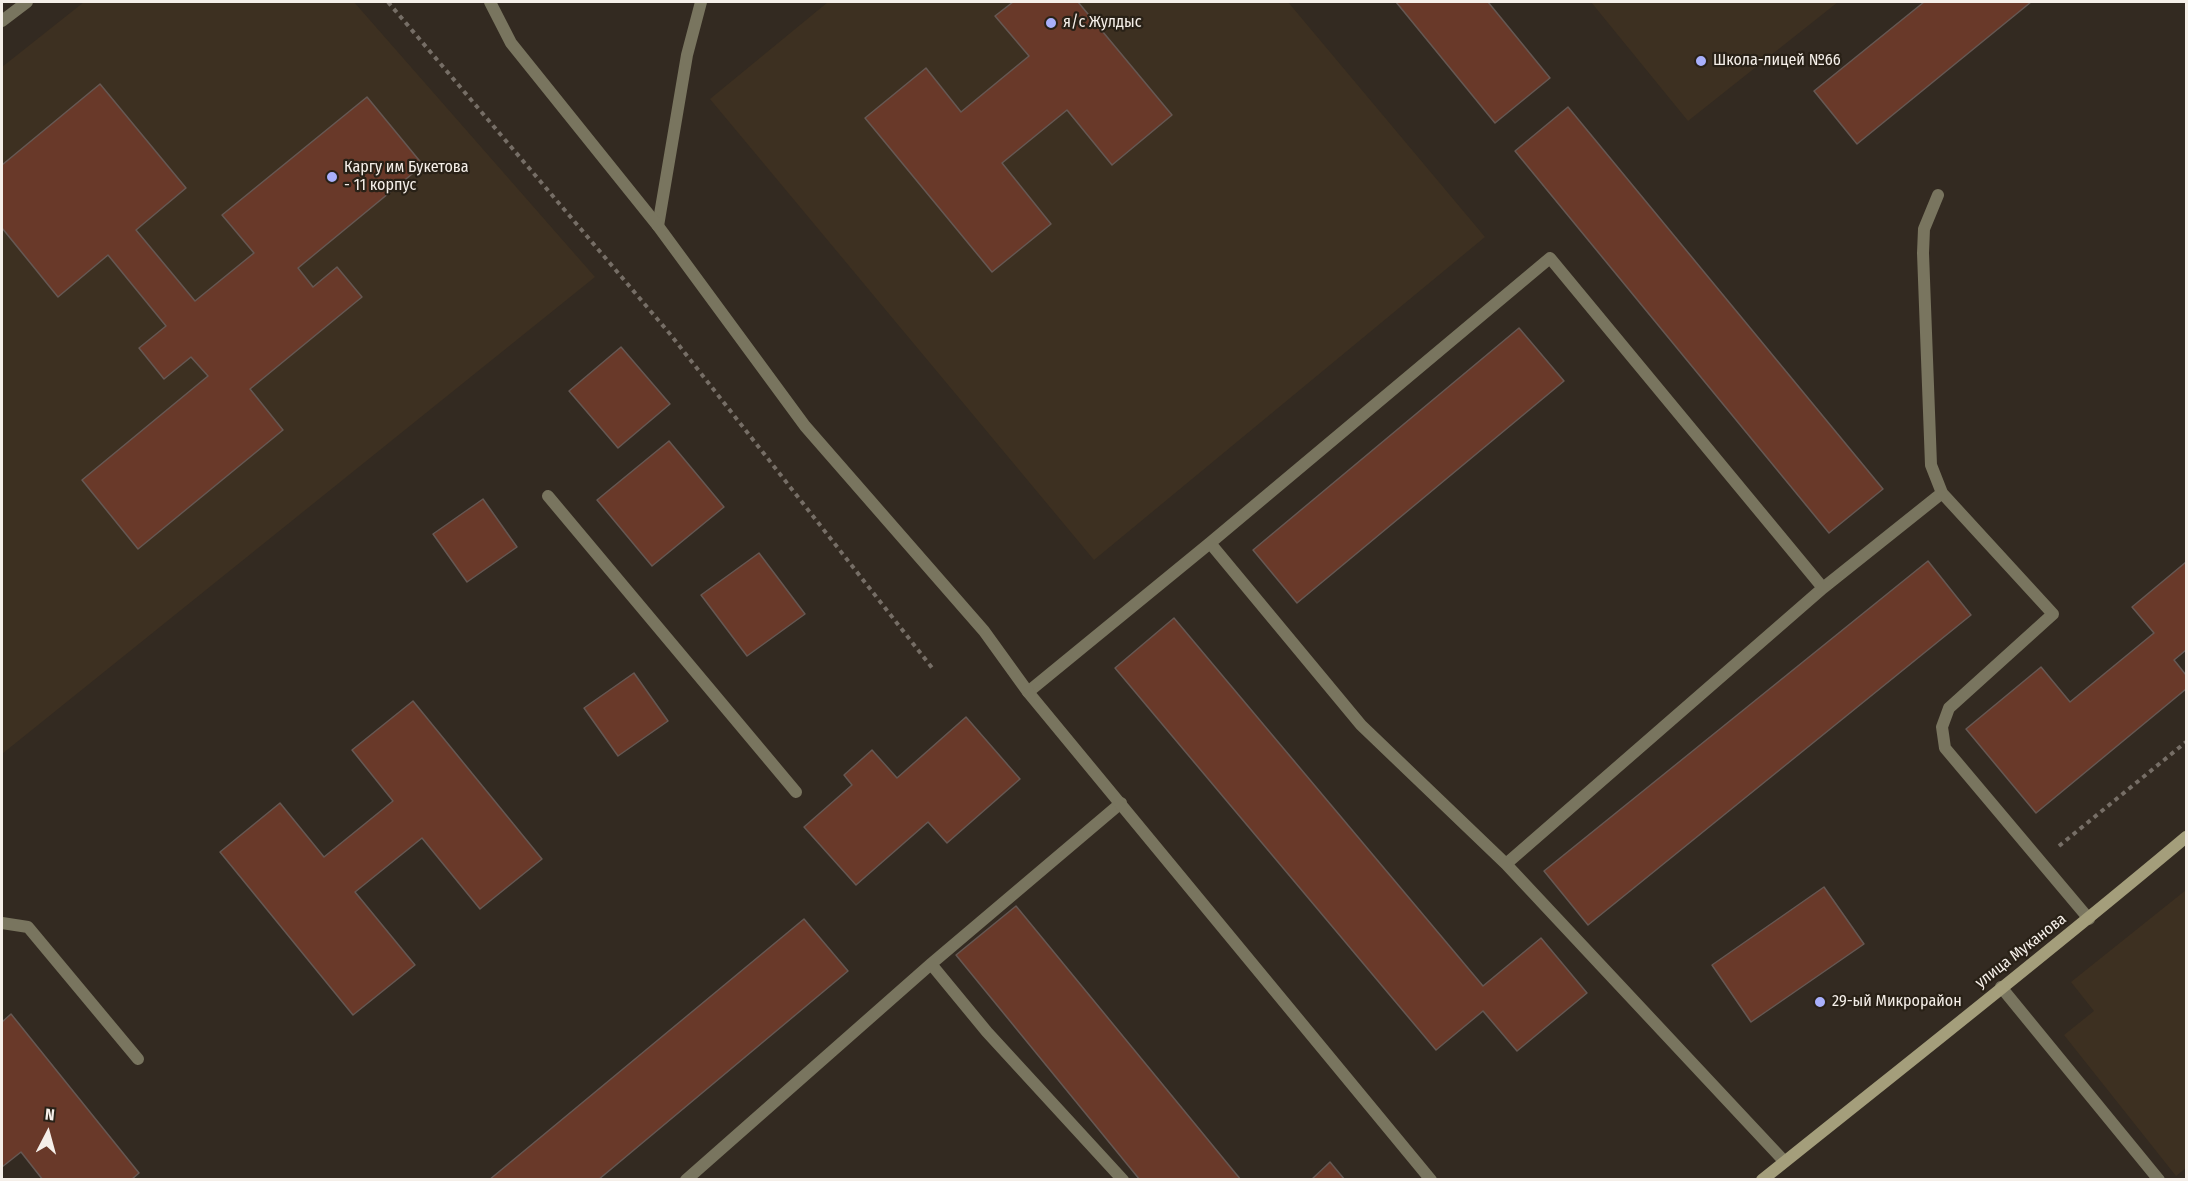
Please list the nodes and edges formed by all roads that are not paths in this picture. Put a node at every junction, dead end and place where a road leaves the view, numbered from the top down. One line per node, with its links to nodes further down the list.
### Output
1 (27, 2): 4 (street)
2 (490, 2): 6 (street)
3 (701, 2): 6 (street)
4 (2, 21)
5 (1938, 195): 7 (street)
6 (658, 226): 11 (street)
7 (1941, 493): 10 (street); 16 (street)
8 (548, 496): 12 (street)
9 (1210, 543): 10 (street); 11 (street); 15 (street)
10 (1823, 588): 15 (street)
11 (1028, 692): 13 (street)
12 (796, 792)
13 (1121, 803): 18 (street); 24 (street)
14 (2187, 837): 16 (main road, улица Муканова)
15 (1506, 864): 21 (street)
16 (2089, 920): 19 (main road, улица Муканова)
17 (2, 923): 20 (street)
18 (931, 964): 22 (street); 23 (street)
19 (2001, 987): 21 (main road, улица Муканова); 26 (street)
20 (138, 1059)
21 (1784, 1161): 25 (main road, улица Муканова)
22 (686, 1179)
23 (1123, 1179)
24 (1431, 1179)
25 (1762, 1179)
26 (2159, 1179)

